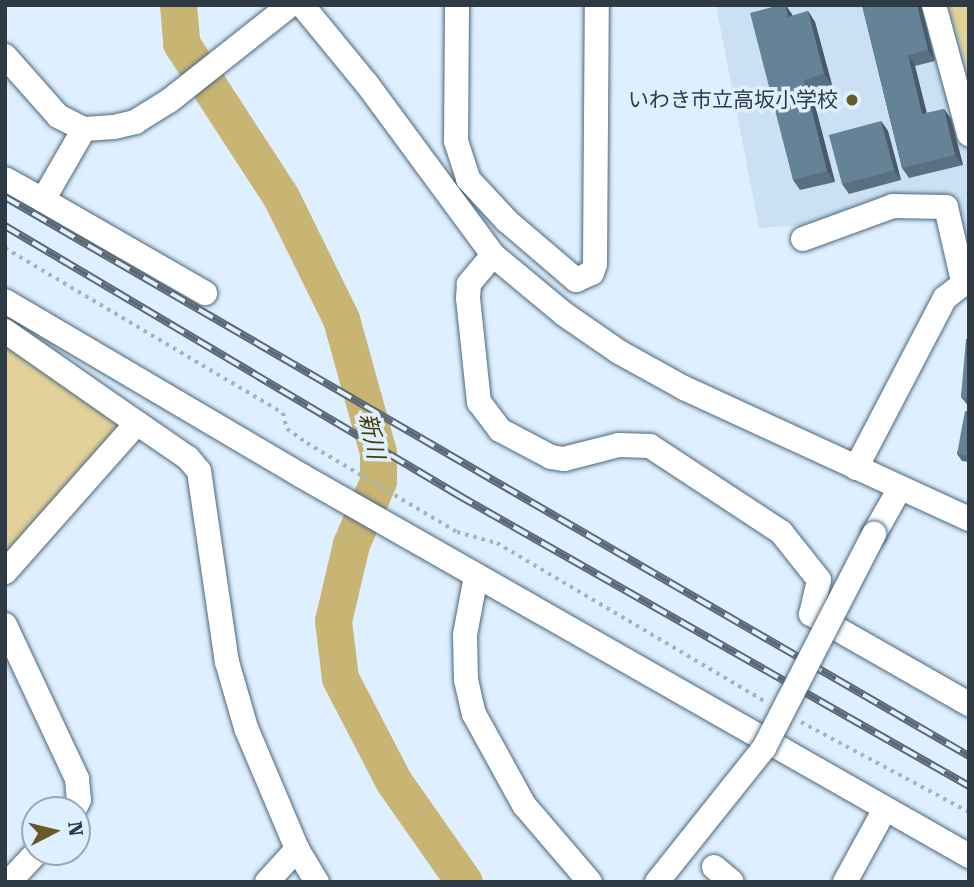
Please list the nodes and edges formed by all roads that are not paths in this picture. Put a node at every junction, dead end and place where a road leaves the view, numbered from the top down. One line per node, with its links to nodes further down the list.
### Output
1 (457, 5): 8 (street)
2 (597, 5): 8 (street)
3 (934, 5): 7 (street)
4 (292, 7): 6 (street); 9 (street)
5 (5, 56): 6 (street)
6 (84, 129): 11 (street)
7 (969, 134)
8 (456, 141): 9 (street)
9 (421, 162): 13 (street)
10 (5, 179): 11 (street)
11 (43, 201): 15 (street)
12 (803, 239): 14 (street)
13 (493, 255): 19 (street); 25 (street)
14 (966, 280): 19 (street)
15 (205, 293)
16 (5, 301): 22 (street)
17 (5, 331): 18 (street)
18 (137, 423): 23 (street); 28 (street)
19 (856, 468): 20 (street)
20 (900, 488): 21 (street); 35 (street, bridge)
21 (969, 519)
22 (467, 571): 27 (street); 34 (street)
23 (5, 572)
24 (5, 625): 26 (street)
25 (969, 704)
26 (79, 796)
27 (885, 809): 29 (street); 36 (street)
28 (297, 849): 32 (street); 33 (street)
29 (969, 856)
30 (24, 866): 31 (street)
31 (9, 882)
32 (267, 882)
33 (317, 882)
34 (590, 882)
35 (657, 882)
36 (845, 882)

